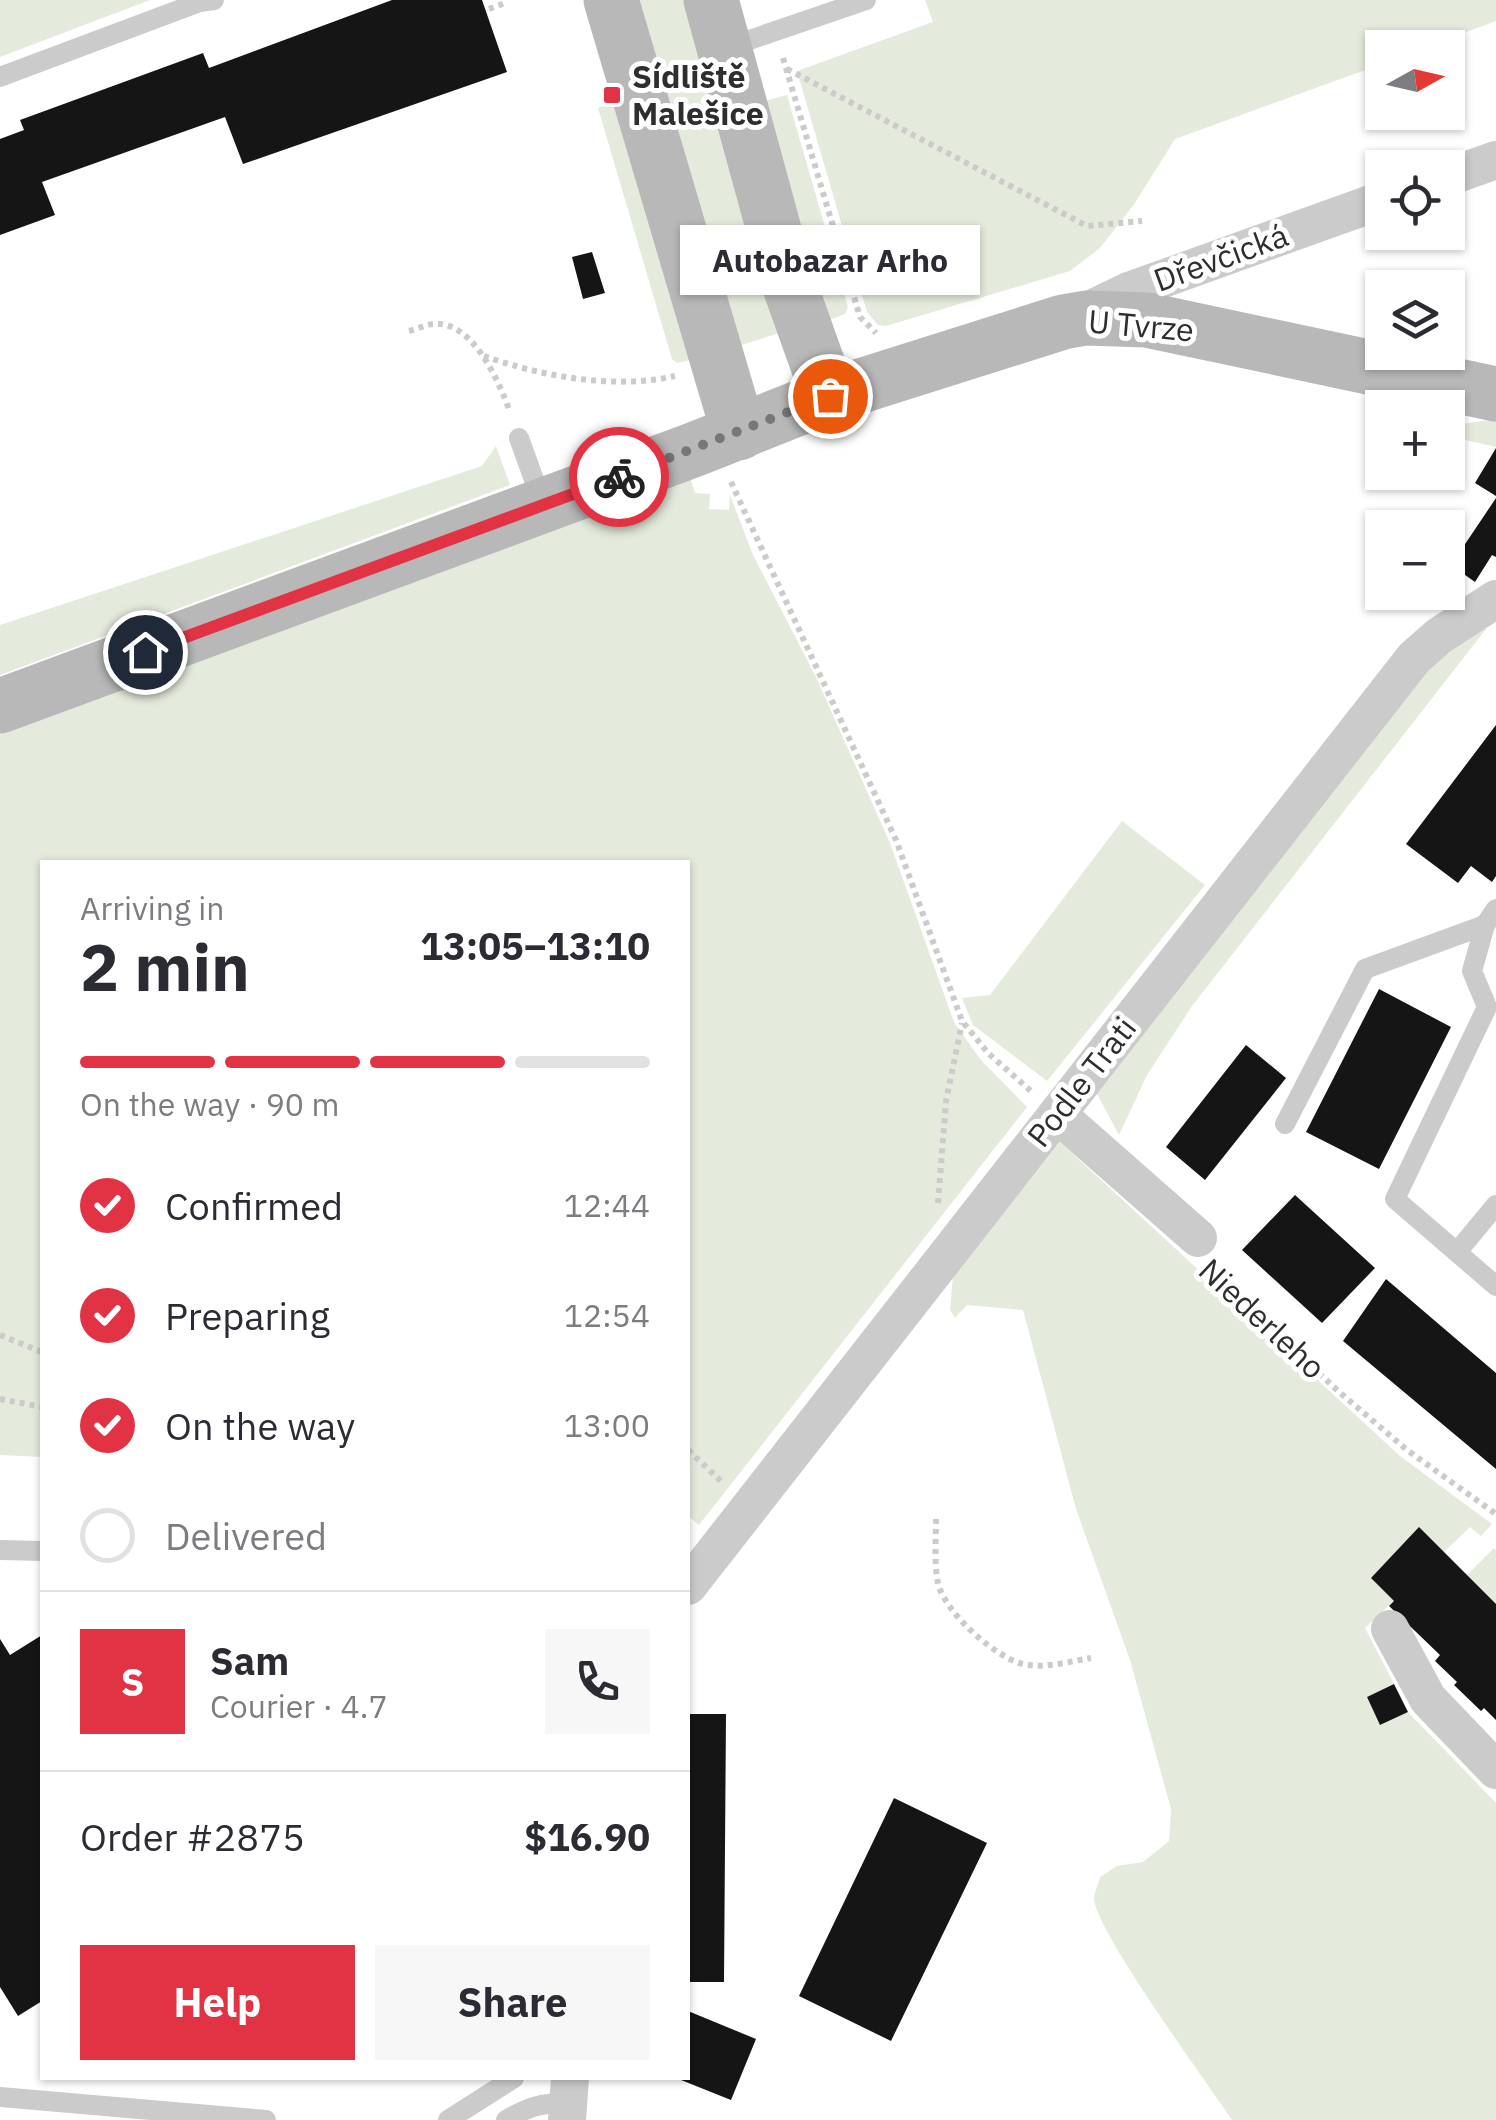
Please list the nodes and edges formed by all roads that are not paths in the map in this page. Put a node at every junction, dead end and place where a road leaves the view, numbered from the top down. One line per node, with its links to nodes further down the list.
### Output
1 (214, 0): 5 (lane)
2 (611, 0): 13 (main road)
3 (866, 0): 4 (lane)
4 (717, 24): 11 (main road)
5 (0, 77)
6 (1496, 160): 7 (street)
7 (1465, 171)
8 (1365, 206): 9 (street, Dřevčická)
9 (1063, 322): 10 (main road, U Tvrze); 11 (main road, U Tvrze)
10 (1496, 394)
11 (830, 396): 13 (main road, U Tvrze)
12 (519, 438): 14 (lane)
13 (734, 454): 14 (main road)
14 (543, 504): 16 (main road)
15 (1496, 599): 19 (street, Podle Trati)
16 (0, 706)
17 (1490, 917): 18 (lane); 20 (lane)
18 (1491, 1011): 23 (lane)
19 (1057, 1114): 22 (street, Niederleho); 27 (street, Podle Trati)
20 (1285, 1124)
21 (1496, 1206): 23 (lane)
22 (1198, 1238)
23 (1457, 1252): 24 (lane)
24 (1496, 1286)
25 (0, 1550): 26 (lane)
26 (40, 1551)
27 (690, 1583)
28 (1390, 1629): 29 (street)
29 (1496, 1770)
30 (511, 2080): 34 (lane)
31 (0, 2096): 33 (lane)
32 (569, 2100): 35 (lane)
33 (266, 2120)
34 (448, 2120)
35 (506, 2120)

